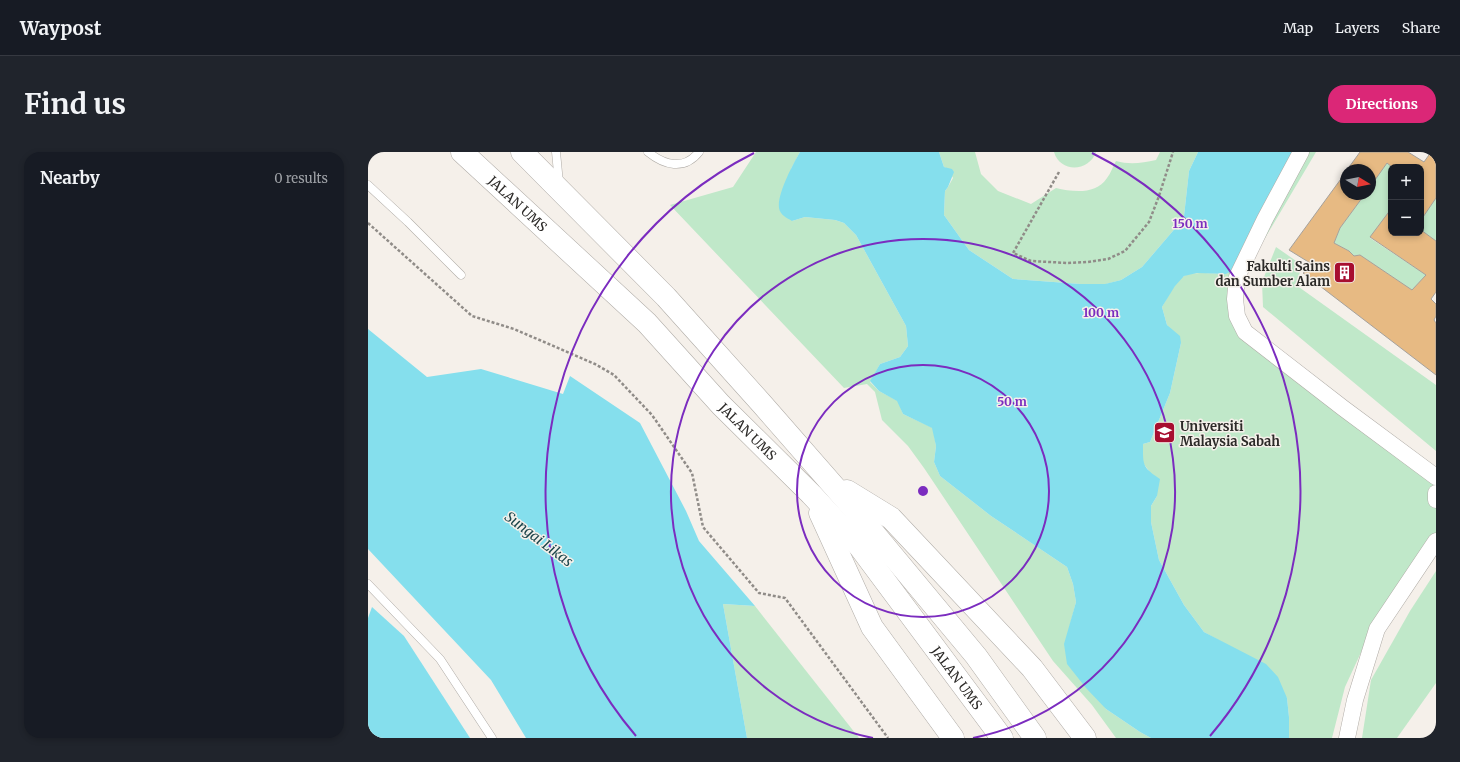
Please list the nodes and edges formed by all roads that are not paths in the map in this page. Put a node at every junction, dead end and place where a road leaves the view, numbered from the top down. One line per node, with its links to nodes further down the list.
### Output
1 (462, 152): 13 (highway, JALAN UMS)
2 (522, 152): 8 (highway, JALAN UMS)
3 (556, 152): 8 (lane)
4 (648, 152): 5 (lane)
5 (699, 152)
6 (1301, 152): 10 (street)
7 (368, 185): 9 (lane)
8 (560, 189): 11 (highway, JALAN UMS)
9 (461, 275)
10 (1436, 477)
11 (828, 478): 20 (highway, JALAN UMS); 21 (highway)
12 (1436, 493): 14 (street)
13 (811, 494): 18 (highway); 19 (highway, JALAN UMS)
14 (1436, 500)
15 (1436, 541): 22 (street)
16 (368, 584): 17 (lane)
17 (492, 738)
18 (953, 738)
19 (1002, 738)
20 (1035, 738)
21 (1085, 738)
22 (1347, 738)

